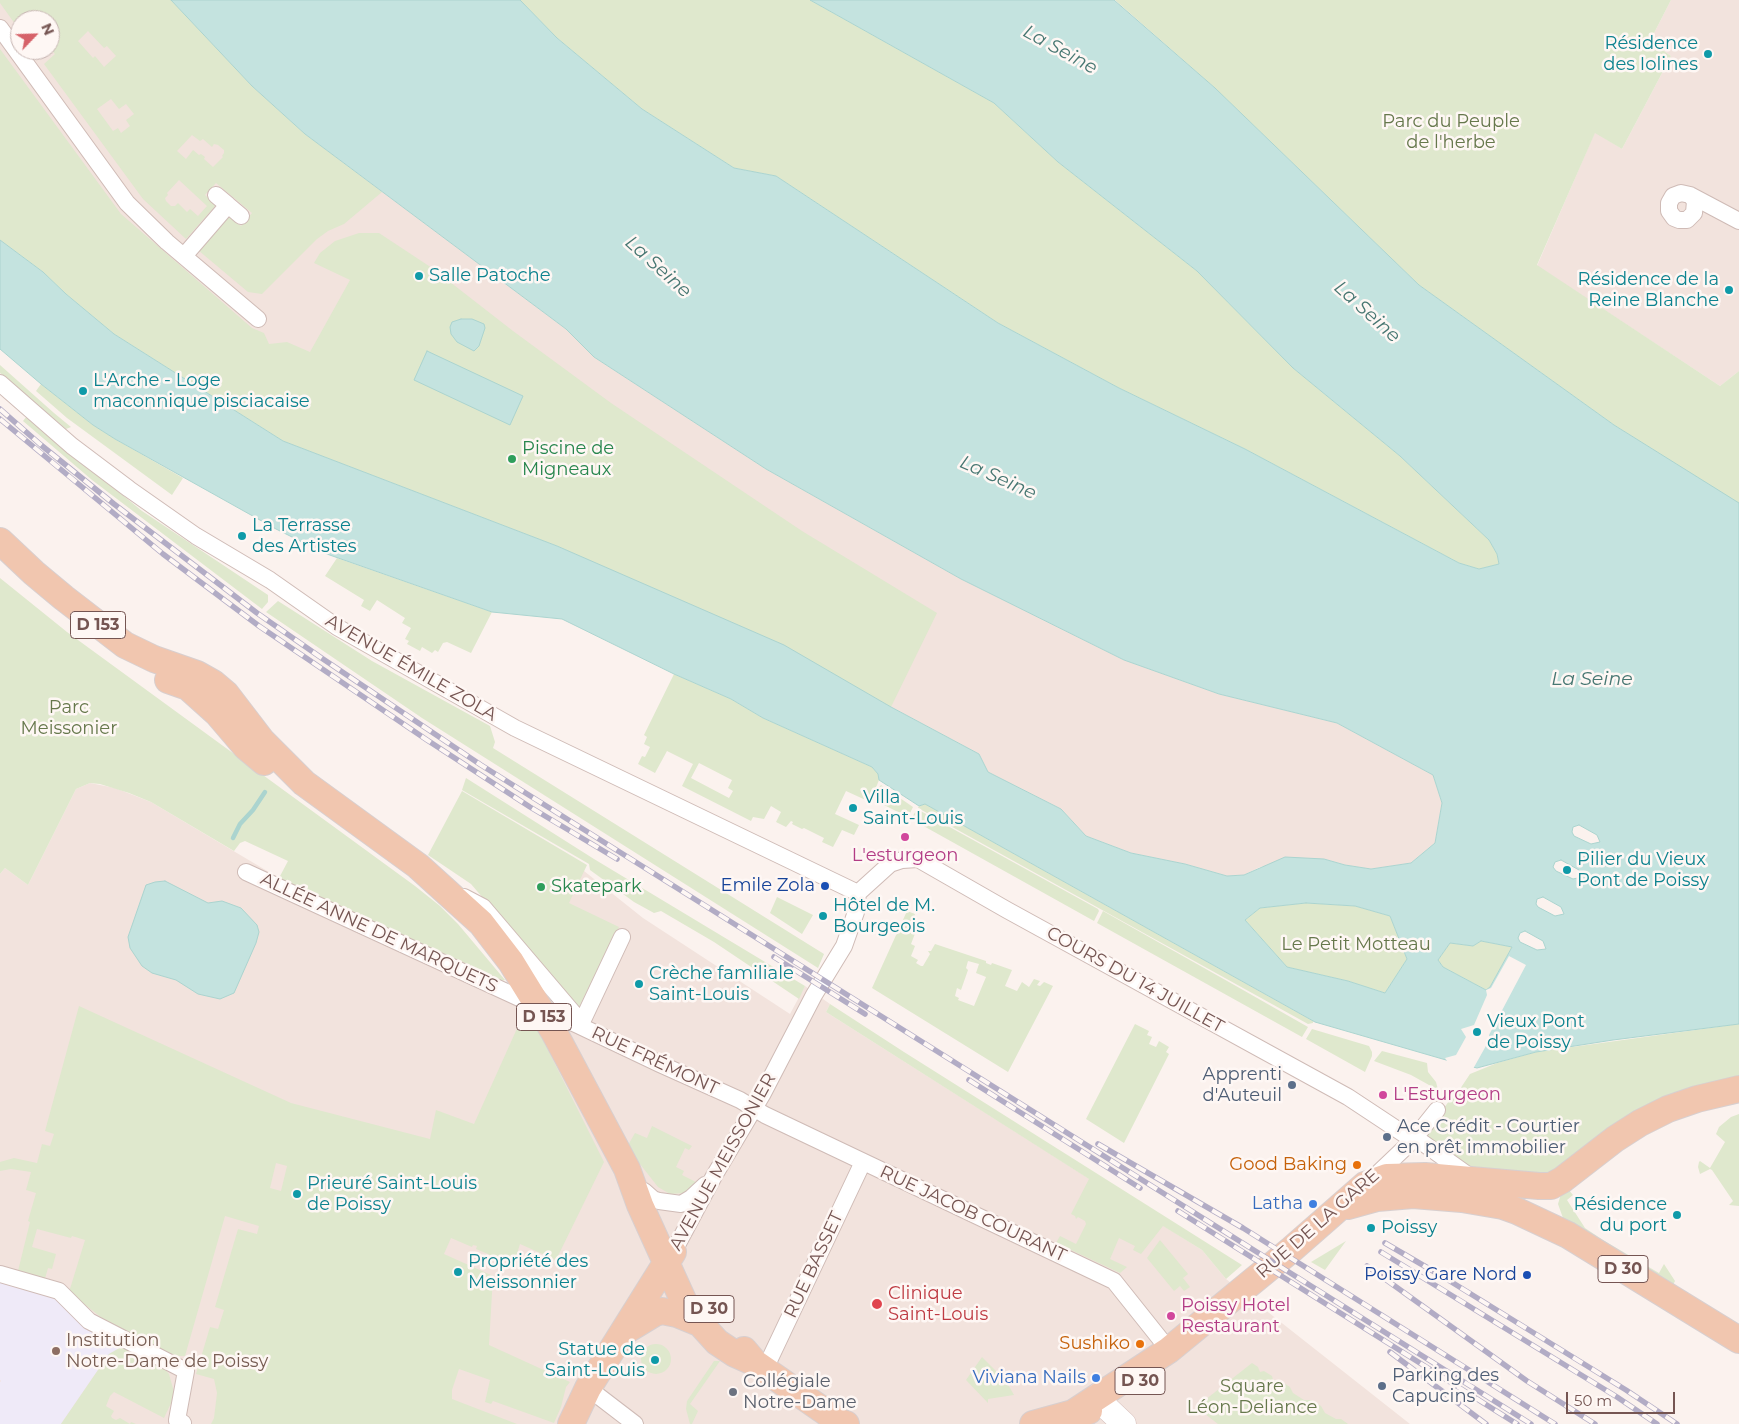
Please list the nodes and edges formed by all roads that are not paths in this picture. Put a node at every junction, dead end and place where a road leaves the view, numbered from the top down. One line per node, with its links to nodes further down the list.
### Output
1 (0, 28): 5 (street)
2 (1690, 195): 4 (street)
3 (228, 205): 5 (street)
4 (1739, 221)
5 (184, 256): 6 (street)
6 (258, 319)
7 (0, 383): 13 (street, AVENUE ÉMILE ZOLA)
8 (0, 541): 10 (main road, D 153)
9 (0, 563): 10 (main road, D 153)
10 (304, 783): 12 (main road, D 153)
11 (246, 872): 15 (street, ALLÉE ANNE DE MARQUETS)
12 (437, 882): 15 (main road, D 153); 16 (street, RUE FRÉMONT)
13 (858, 893): 18 (street, AVENUE MEISSONIER); 20 (street, COURS DU 14 JUILLET)
14 (622, 937): 16 (street)
15 (539, 1007): 16 (street, ALLÉE ANNE DE MARQUETS); 22 (main road, D 153)
16 (580, 1026): 18 (street, RUE FRÉMONT)
17 (1739, 1089): 25 (main road)
18 (754, 1109): 21 (street, RUE JACOB COURANT); 23 (street, AVENUE MEISSONIER)
19 (1438, 1110): 20 (street, RUE DE LA GARE)
20 (1420, 1143): 24 (street); 26 (street, COURS DU 14 JUILLET); 28 (street, RUE DE LA GARE)
21 (863, 1162): 35 (street, RUE JACOB COURANT); 36 (street, RUE BASSET)
22 (627, 1169): 27 (main road, D 30); 30 (main road, D 153)
23 (714, 1176): 27 (street); 30 (street, AVENUE MEISSONIER)
24 (1425, 1176): 26 (main road, D 30); 28 (main road, D 30)
25 (1562, 1180): 26 (main road); 29 (main road, D 30)
26 (1476, 1181)
27 (644, 1191): 30 (main road, D 30)
28 (1366, 1192): 29 (main road, D 30); 35 (main road, RUE DE LA GARE / D 30)
29 (1568, 1235): 34 (main road, D 30)
30 (671, 1255): 32 (main road, D 153); 33 (main road, AVENUE MEISSONIER / D 30); 36 (main road, D 30)
31 (0, 1274): 40 (street)
32 (699, 1323): 33 (main road, D 30); 36 (main road, D 153)
33 (623, 1332): 37 (main road, AVENUE MEISSONIER / D 30)
34 (1739, 1340)
35 (1169, 1350): 38 (main road, RUE DE LA GARE / D 30)
36 (760, 1366): 43 (main road, D 30)
37 (588, 1388): 41 (main road, AVENUE MEISSONIER / D 30); 42 (street)
38 (1110, 1409): 39 (main road, RUE DE LA GARE / D 30)
39 (1072, 1418): 44 (main road, D 30)
40 (183, 1423)
41 (571, 1424)
42 (635, 1424)
43 (846, 1424)
44 (1032, 1424)

